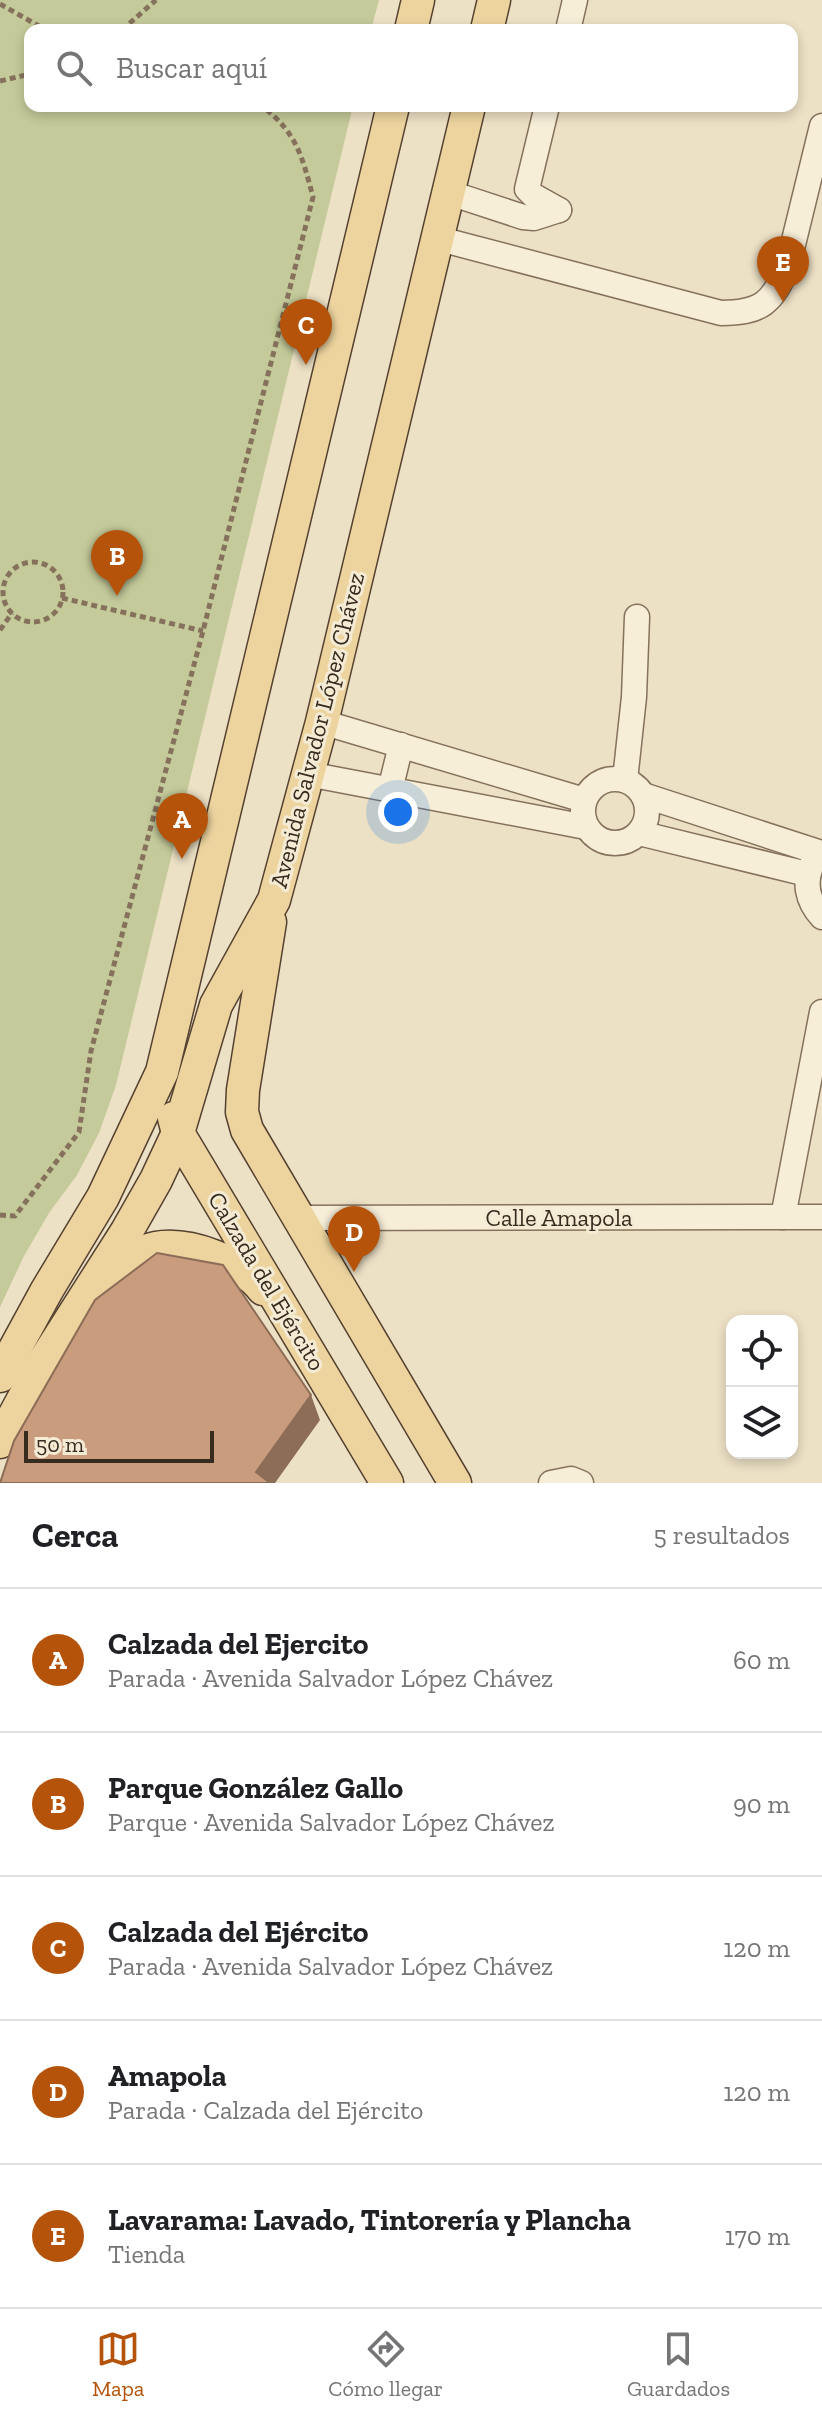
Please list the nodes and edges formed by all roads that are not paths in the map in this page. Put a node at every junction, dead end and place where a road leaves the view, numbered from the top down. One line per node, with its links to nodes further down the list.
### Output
1 (418, 0): 4 (main road)
2 (494, 0): 5 (main road)
3 (575, 0): 6 (street)
4 (412, 24)
5 (488, 24)
6 (569, 24)
7 (392, 112): 26 (main road)
8 (467, 112): 11 (main road, Avenida Salvador López Chávez)
9 (546, 112): 11 (street)
10 (822, 126): 12 (street)
11 (447, 192): 12 (main road, Avenida Salvador López Chávez)
12 (436, 238): 14 (main road, Avenida Salvador López Chávez)
13 (637, 617): 17 (street)
14 (322, 722): 15 (street); 16 (main road, Avenida Salvador López Chávez)
15 (401, 745): 18 (street); 19 (street)
16 (308, 774): 18 (street); 23 (main road, Avenida Salvador López Chávez)
17 (634, 787): 19 (street); 21 (street); 22 (street)
18 (390, 790): 20 (street)
19 (584, 800): 20 (street)
20 (586, 827): 21 (street)
21 (639, 833): 22 (street)
22 (816, 859): 24 (street)
23 (274, 900): 27 (main road, Avenida Salvador López Chávez); 30 (main road)
24 (822, 917)
25 (822, 1012): 28 (street)
26 (162, 1072): 27 (main road, Calzada del Ejército); 33 (main road)
27 (178, 1133): 31 (main road, Avenida Salvador López Chávez); 32 (main road, Calzada del Ejército)
28 (783, 1217): 29 (street, Calle Amapola); 30 (street, Calle Amapola)
29 (822, 1217)
30 (296, 1218): 36 (main road)
31 (70, 1321): 32 (main road); 34 (main road, Avenida Salvador López Chávez)
32 (311, 1352): 35 (main road, Calzada del Ejército)
33 (0, 1376)
34 (0, 1442)
35 (387, 1483)
36 (455, 1483)
37 (551, 1483): 38 (street)
38 (581, 1483)

